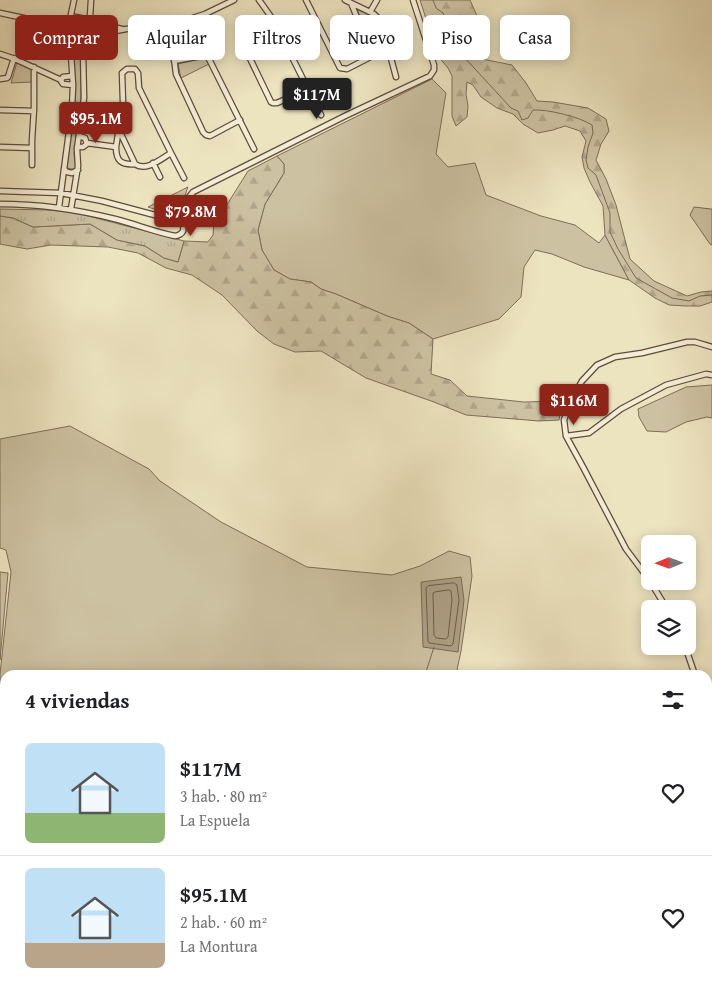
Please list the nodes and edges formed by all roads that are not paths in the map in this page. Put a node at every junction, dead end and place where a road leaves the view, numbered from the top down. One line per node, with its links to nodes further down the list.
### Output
1 (74, 0): 14 (street)
2 (91, 0): 15 (street)
3 (222, 0): 11 (street)
4 (234, 0): 11 (street)
5 (259, 0): 17 (street)
6 (306, 0): 24 (street)
7 (345, 0): 10 (street)
8 (377, 0): 12 (street)
9 (413, 0): 68 (street)
10 (351, 3): 12 (street); 18 (street)
11 (222, 6): 16 (street)
12 (370, 12): 19 (street)
13 (0, 13): 20 (street)
14 (70, 15)
15 (90, 15)
16 (202, 15)
17 (270, 15)
18 (356, 15)
19 (374, 15)
20 (15, 16)
21 (118, 28): 22 (street)
22 (126, 29): 23 (street)
23 (118, 31)
24 (330, 48)
25 (0, 54): 26 (street)
26 (14, 58): 35 (street); 38 (street)
27 (71, 60): 36 (street)
28 (83, 60): 47 (street)
29 (251, 60): 41 (street)
30 (294, 60): 41 (street)
31 (336, 60): 32 (street)
32 (365, 60)
33 (391, 60): 37 (street)
34 (174, 61): 45 (street); 45 (street)
35 (34, 67): 39 (street); 43 (street)
36 (72, 76): 39 (street); 40 (street)
37 (396, 77)
38 (0, 79)
39 (61, 80): 40 (street)
40 (73, 85): 58 (street)
41 (308, 89): 44 (street)
42 (0, 110): 43 (street)
43 (34, 111): 52 (street)
44 (321, 115)
45 (240, 120): 53 (street)
46 (119, 131): 50 (street); 54 (street); 56 (street)
47 (79, 136): 48 (street); 49 (street)
48 (87, 143): 49 (street); 50 (street)
49 (77, 147): 59 (street)
50 (116, 147): 56 (street)
51 (0, 148): 52 (street)
52 (32, 148): 57 (street)
53 (254, 149)
54 (170, 152): 55 (street); 61 (street)
55 (153, 163): 56 (street); 60 (street)
56 (135, 164)
57 (32, 165)
58 (64, 169): 59 (street); 63 (street)
59 (78, 170): 64 (street)
60 (160, 176)
61 (184, 178)
62 (0, 191): 63 (street)
63 (61, 193): 64 (street); 66 (street)
64 (73, 195): 67 (street); 68 (street)
65 (0, 204): 66 (street)
66 (59, 207): 67 (street)
67 (71, 209): 68 (street)
68 (181, 222)
69 (712, 347): 71 (street)
70 (712, 375): 71 (street)
71 (566, 436): 72 (street)
72 (641, 569)
73 (688, 655): 74 (street)
74 (693, 670)

